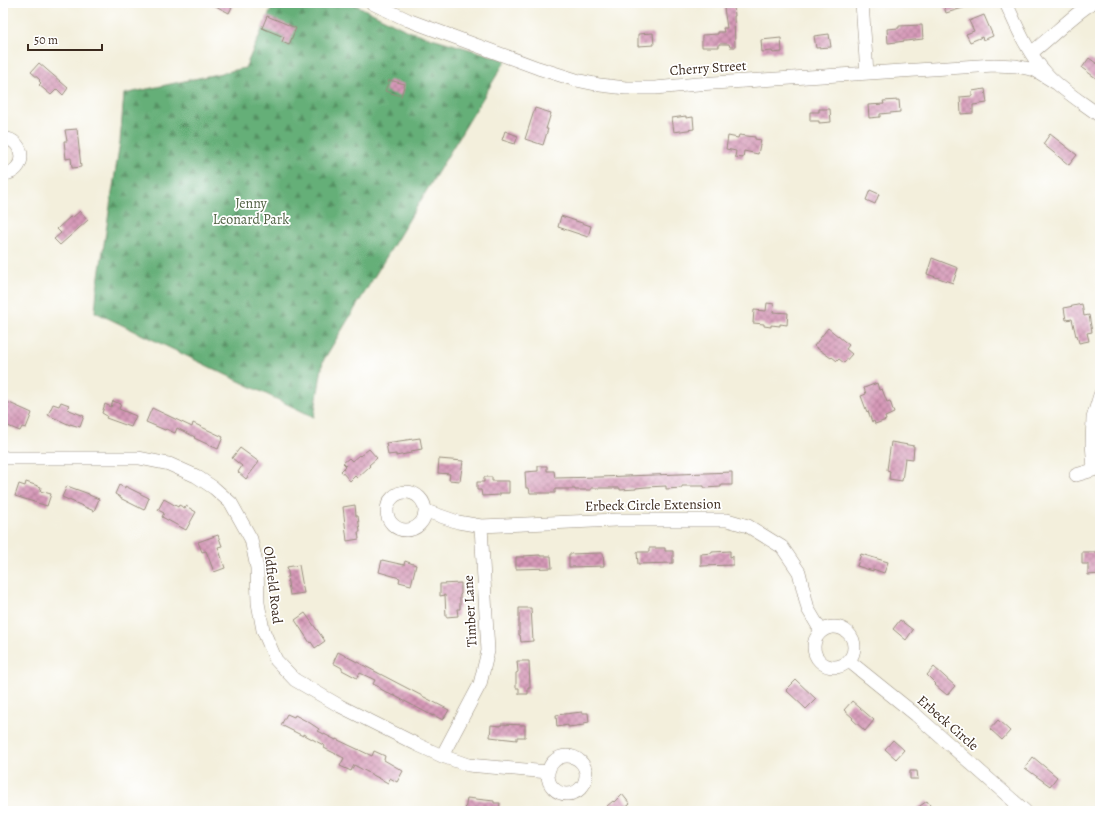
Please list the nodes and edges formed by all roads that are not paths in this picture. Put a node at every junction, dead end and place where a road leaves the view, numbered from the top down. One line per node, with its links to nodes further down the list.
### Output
1 (372, 3): 6 (street, Cherry Street)
2 (862, 3): 6 (street)
3 (1006, 3): 5 (street)
4 (1092, 3): 5 (street)
5 (1031, 53): 7 (street)
6 (867, 73): 7 (street, Cherry Street)
7 (1056, 83): 8 (street)
8 (1100, 116)
9 (3, 138): 10 (street)
10 (3, 174)
11 (1100, 395): 13 (street)
12 (3, 457): 19 (street, Oldfield Road)
13 (1097, 468): 14 (street)
14 (1076, 475)
15 (426, 511): 16 (street, Erbeck Circle Extension)
16 (481, 526): 17 (street, Erbeck Circle Extension); 19 (street, Timber Lane)
17 (821, 631): 18 (street); 18 (street)
18 (849, 660): 21 (street, Erbeck Circle)
19 (442, 756): 20 (street, Oldfield Road)
20 (548, 772)
21 (1025, 811)

